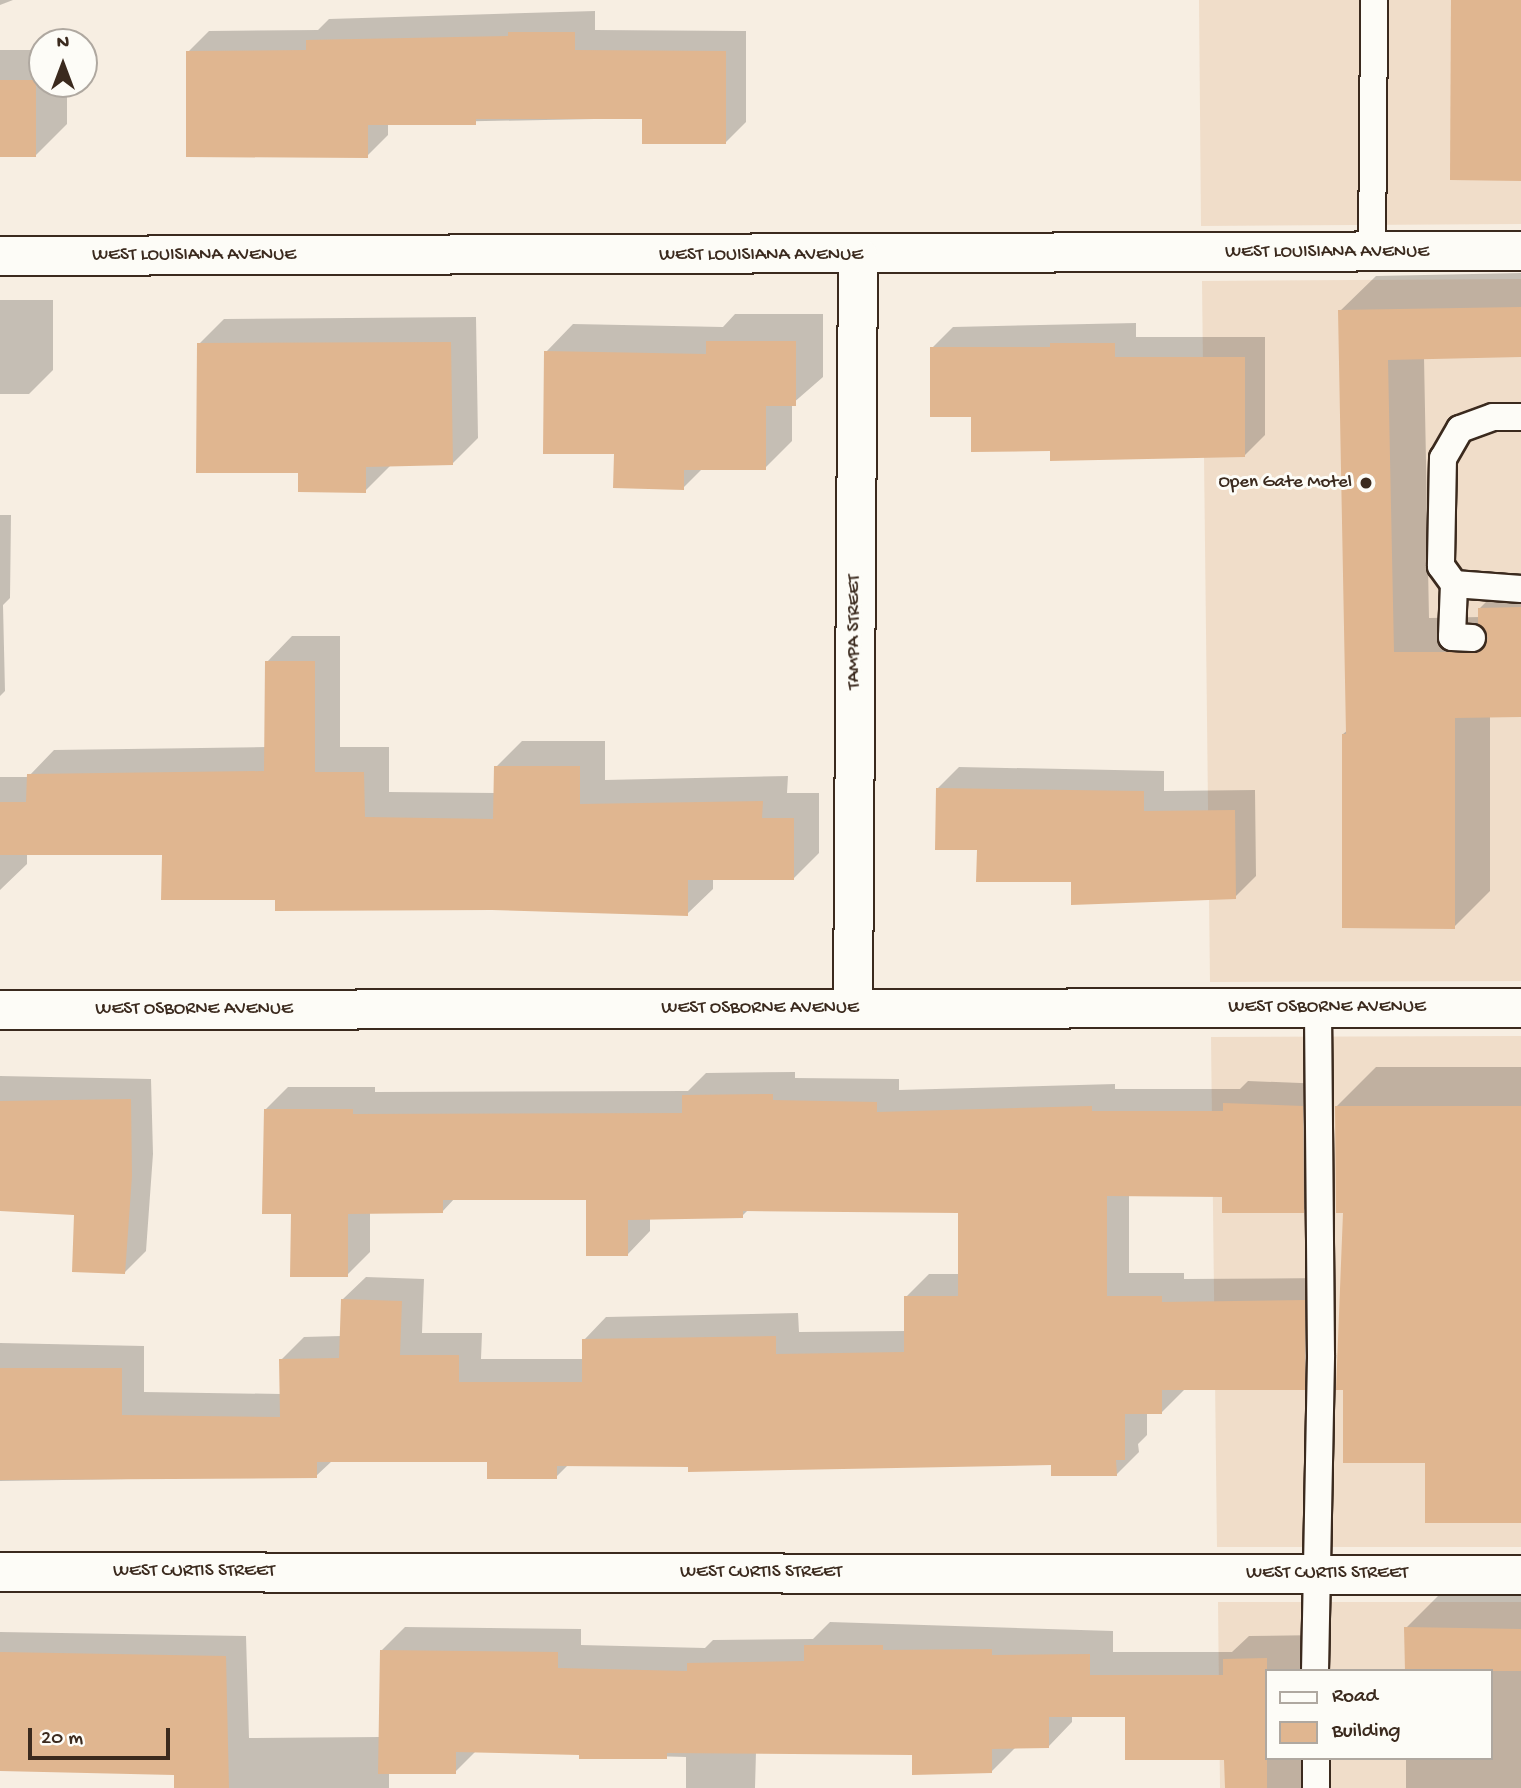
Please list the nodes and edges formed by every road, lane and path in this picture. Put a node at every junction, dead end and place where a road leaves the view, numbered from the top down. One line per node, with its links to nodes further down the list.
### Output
1 (1374, 0): 3 (lane)
2 (1521, 251): 3 (street, WEST LOUISIANA AVENUE)
3 (1372, 253): 5 (street, WEST LOUISIANA AVENUE)
4 (0, 256): 5 (street, WEST LOUISIANA AVENUE)
5 (858, 256): 12 (street, TAMPA STREET)
6 (1521, 417): 7 (lane)
7 (1454, 584): 8 (lane); 9 (lane)
8 (1521, 589)
9 (1472, 638)
10 (1318, 1008): 11 (street, WEST OSBORNE AVENUE); 12 (street, WEST OSBORNE AVENUE); 15 (lane)
11 (1521, 1008)
12 (853, 1009): 13 (street, WEST OSBORNE AVENUE)
13 (0, 1010)
14 (0, 1572): 15 (street, WEST CURTIS STREET)
15 (1313, 1574): 16 (street, WEST CURTIS STREET); 17 (lane)
16 (1521, 1575)
17 (1315, 1669)
18 (1316, 1760): 19 (lane)
19 (1316, 1788)

